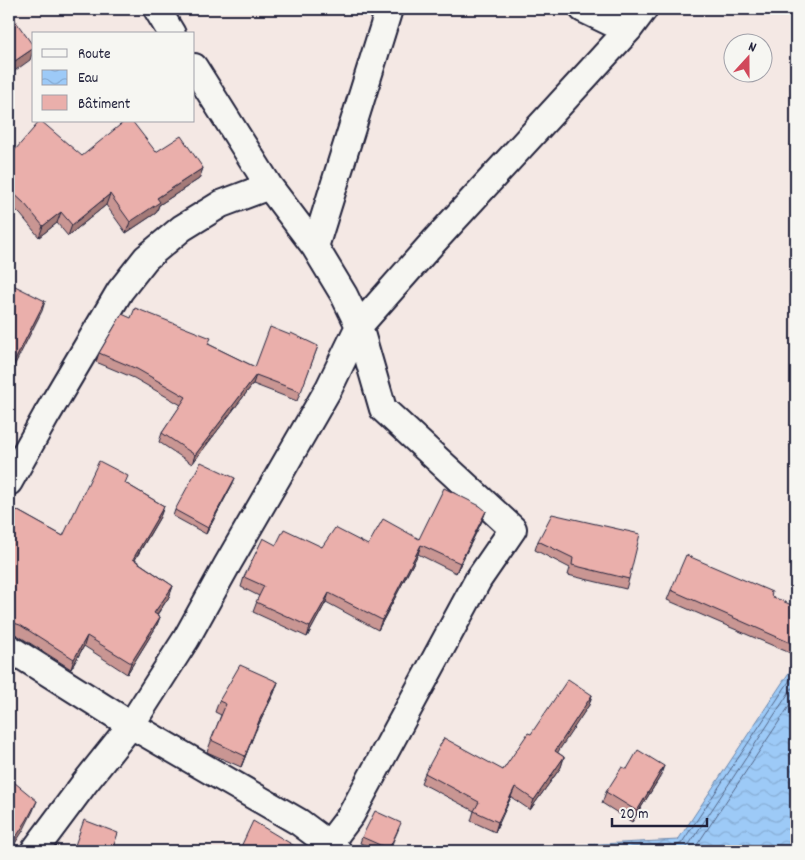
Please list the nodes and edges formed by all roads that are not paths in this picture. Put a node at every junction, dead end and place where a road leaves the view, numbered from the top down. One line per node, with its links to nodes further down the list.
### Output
1 (157, 9): 5 (street)
2 (389, 9): 8 (street)
3 (583, 9): 4 (street)
4 (636, 19): 9 (street)
5 (171, 32)
6 (195, 69): 7 (street)
7 (269, 186): 8 (street); 10 (street)
8 (315, 247): 9 (street)
9 (359, 326): 12 (street); 13 (street)
10 (9, 482)
11 (9, 648): 12 (street)
12 (131, 725): 13 (street); 14 (street)
13 (331, 849)
14 (34, 851)

